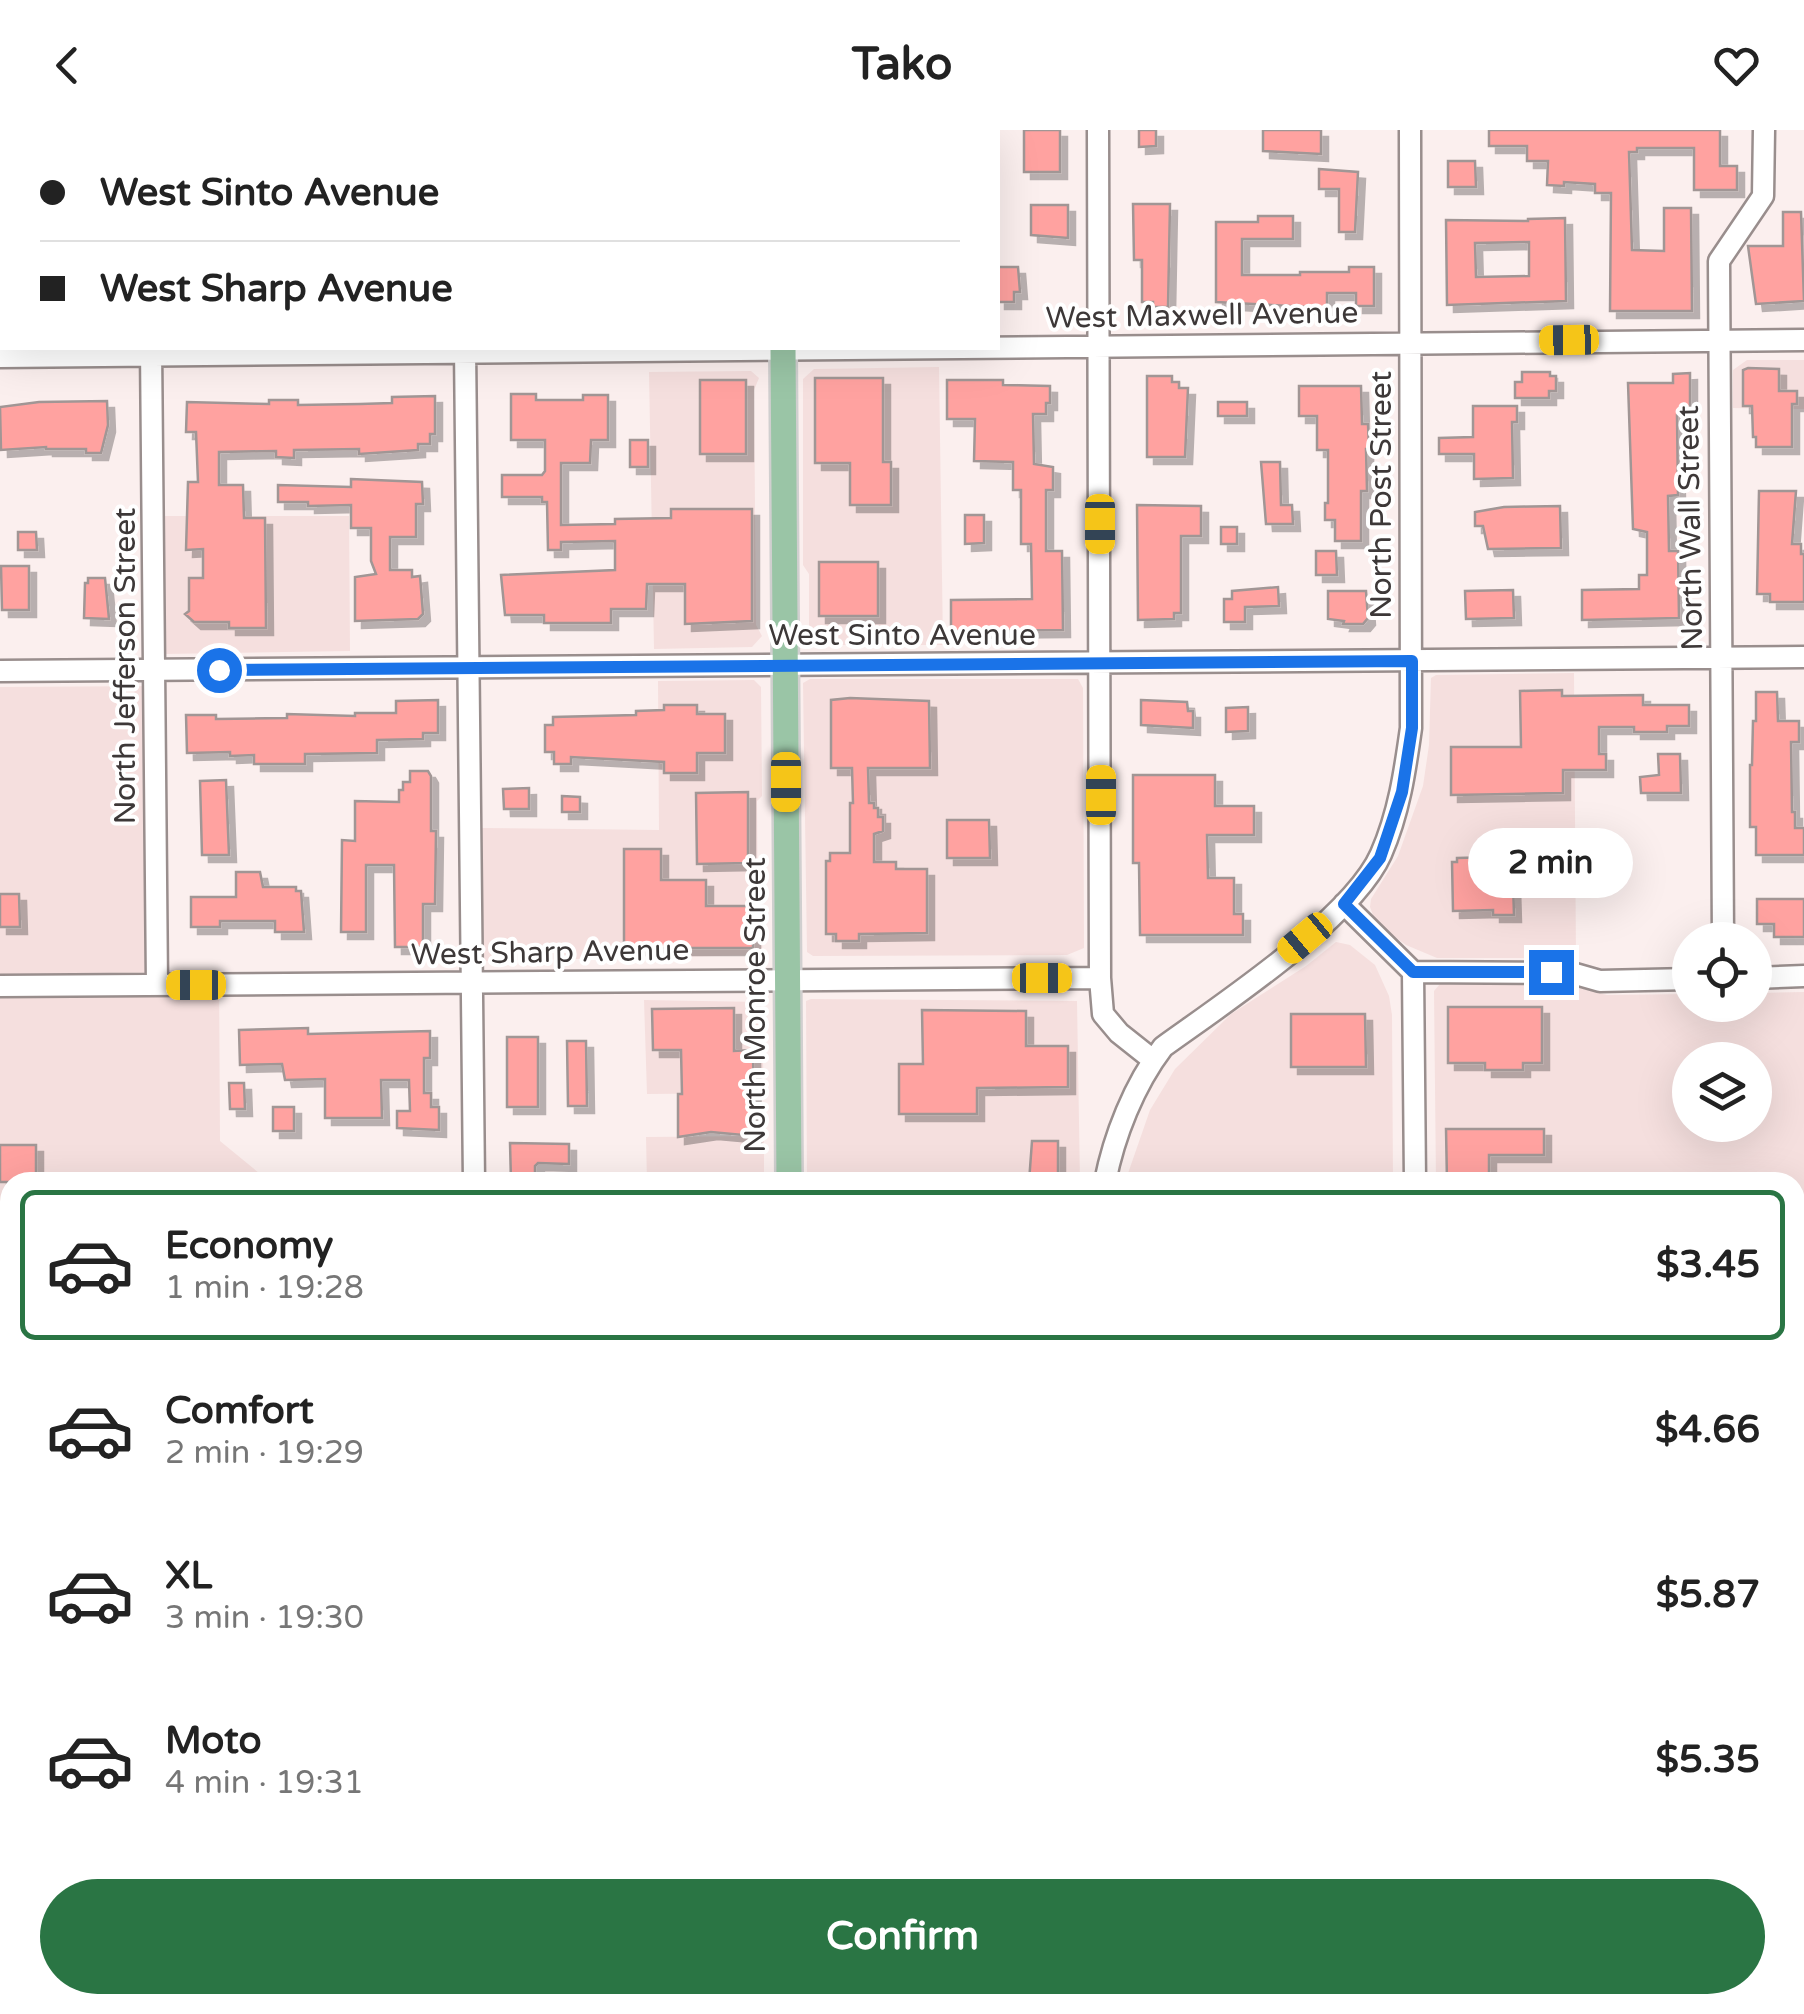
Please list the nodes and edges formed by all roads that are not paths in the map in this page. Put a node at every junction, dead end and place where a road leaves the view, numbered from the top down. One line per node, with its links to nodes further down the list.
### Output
1 (1098, 130): 7 (street)
2 (1410, 130): 6 (street, North Post Street)
3 (1764, 130): 4 (street, North Wall Street)
4 (1718, 340): 5 (street, West Maxwell Avenue); 6 (street, West Maxwell Avenue); 14 (street, North Wall Street)
5 (1804, 340)
6 (1412, 343): 7 (street, West Maxwell Avenue); 16 (street, North Post Street)
7 (1099, 346): 8 (street, West Maxwell Avenue); 17 (street)
8 (1000, 347)
9 (624, 350): 11 (street, West Maxwell Avenue)
10 (782, 350): 18 (main road, North Monroe Street)
11 (465, 351): 12 (street, West Maxwell Avenue); 20 (street)
12 (151, 352): 13 (street, West Maxwell Avenue); 19 (street, North Jefferson Street)
13 (0, 357)
14 (1721, 657): 15 (street, West Sinto Avenue); 16 (street, West Sinto Avenue); 23 (street, North Wall Street)
15 (1804, 657)
16 (1412, 661): 17 (street, West Sinto Avenue); 22 (street, North Post Street)
17 (1101, 663): 18 (street, West Sinto Avenue); 27 (street)
18 (784, 666): 20 (street, West Sinto Avenue); 29 (main road, North Monroe Street)
19 (156, 670): 20 (street, West Sinto Avenue); 21 (street, West Sinto Avenue); 31 (street, North Jefferson Street)
20 (467, 670): 30 (street)
21 (0, 671)
22 (1344, 904): 24 (street); 33 (street, North Post Street)
23 (1723, 922)
24 (1413, 972): 28 (street); 37 (street)
25 (1804, 976): 26 (street)
26 (1772, 977)
27 (1100, 978): 29 (street, West Sharp Avenue); 33 (street)
28 (1672, 979)
29 (788, 980): 30 (street, West Sharp Avenue); 35 (main road, North Monroe Street)
30 (472, 984): 31 (street, West Sharp Avenue); 34 (street)
31 (157, 985): 32 (street, West Sharp Avenue)
32 (0, 986)
33 (1153, 1060): 36 (street)
34 (474, 1172)
35 (789, 1172)
36 (1108, 1172)
37 (1414, 1172)

